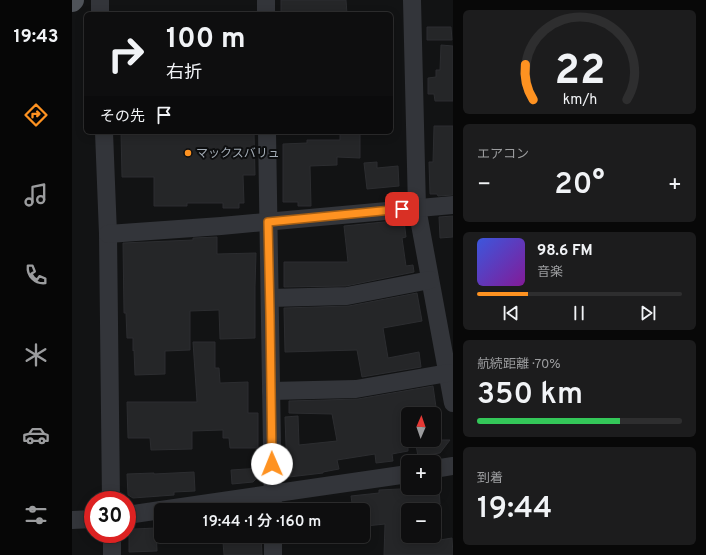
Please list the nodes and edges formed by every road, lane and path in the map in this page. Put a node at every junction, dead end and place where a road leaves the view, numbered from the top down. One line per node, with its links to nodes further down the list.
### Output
1 (100, 0): 4 (street)
2 (266, 0): 5 (street)
3 (412, 0): 9 (street)
4 (100, 12)
5 (266, 12)
6 (104, 134): 11 (street)
7 (267, 134): 10 (street)
8 (453, 205): 9 (street)
9 (417, 208): 10 (street); 12 (street)
10 (268, 222): 11 (street); 13 (street)
11 (108, 234): 20 (street)
12 (430, 280): 13 (street); 14 (street)
13 (270, 298): 15 (street)
14 (448, 373): 15 (street); 16 (street)
15 (272, 391): 21 (street)
16 (453, 403)
17 (453, 466): 18 (street)
18 (441, 468)
19 (401, 475): 21 (street)
20 (111, 491)
21 (272, 501): 22 (street)
22 (247, 503)
23 (154, 511): 24 (street)
24 (136, 514)
25 (84, 519): 26 (street)
26 (73, 520)
27 (112, 543): 29 (street)
28 (273, 543): 30 (street)
29 (112, 555)
30 (273, 555)

